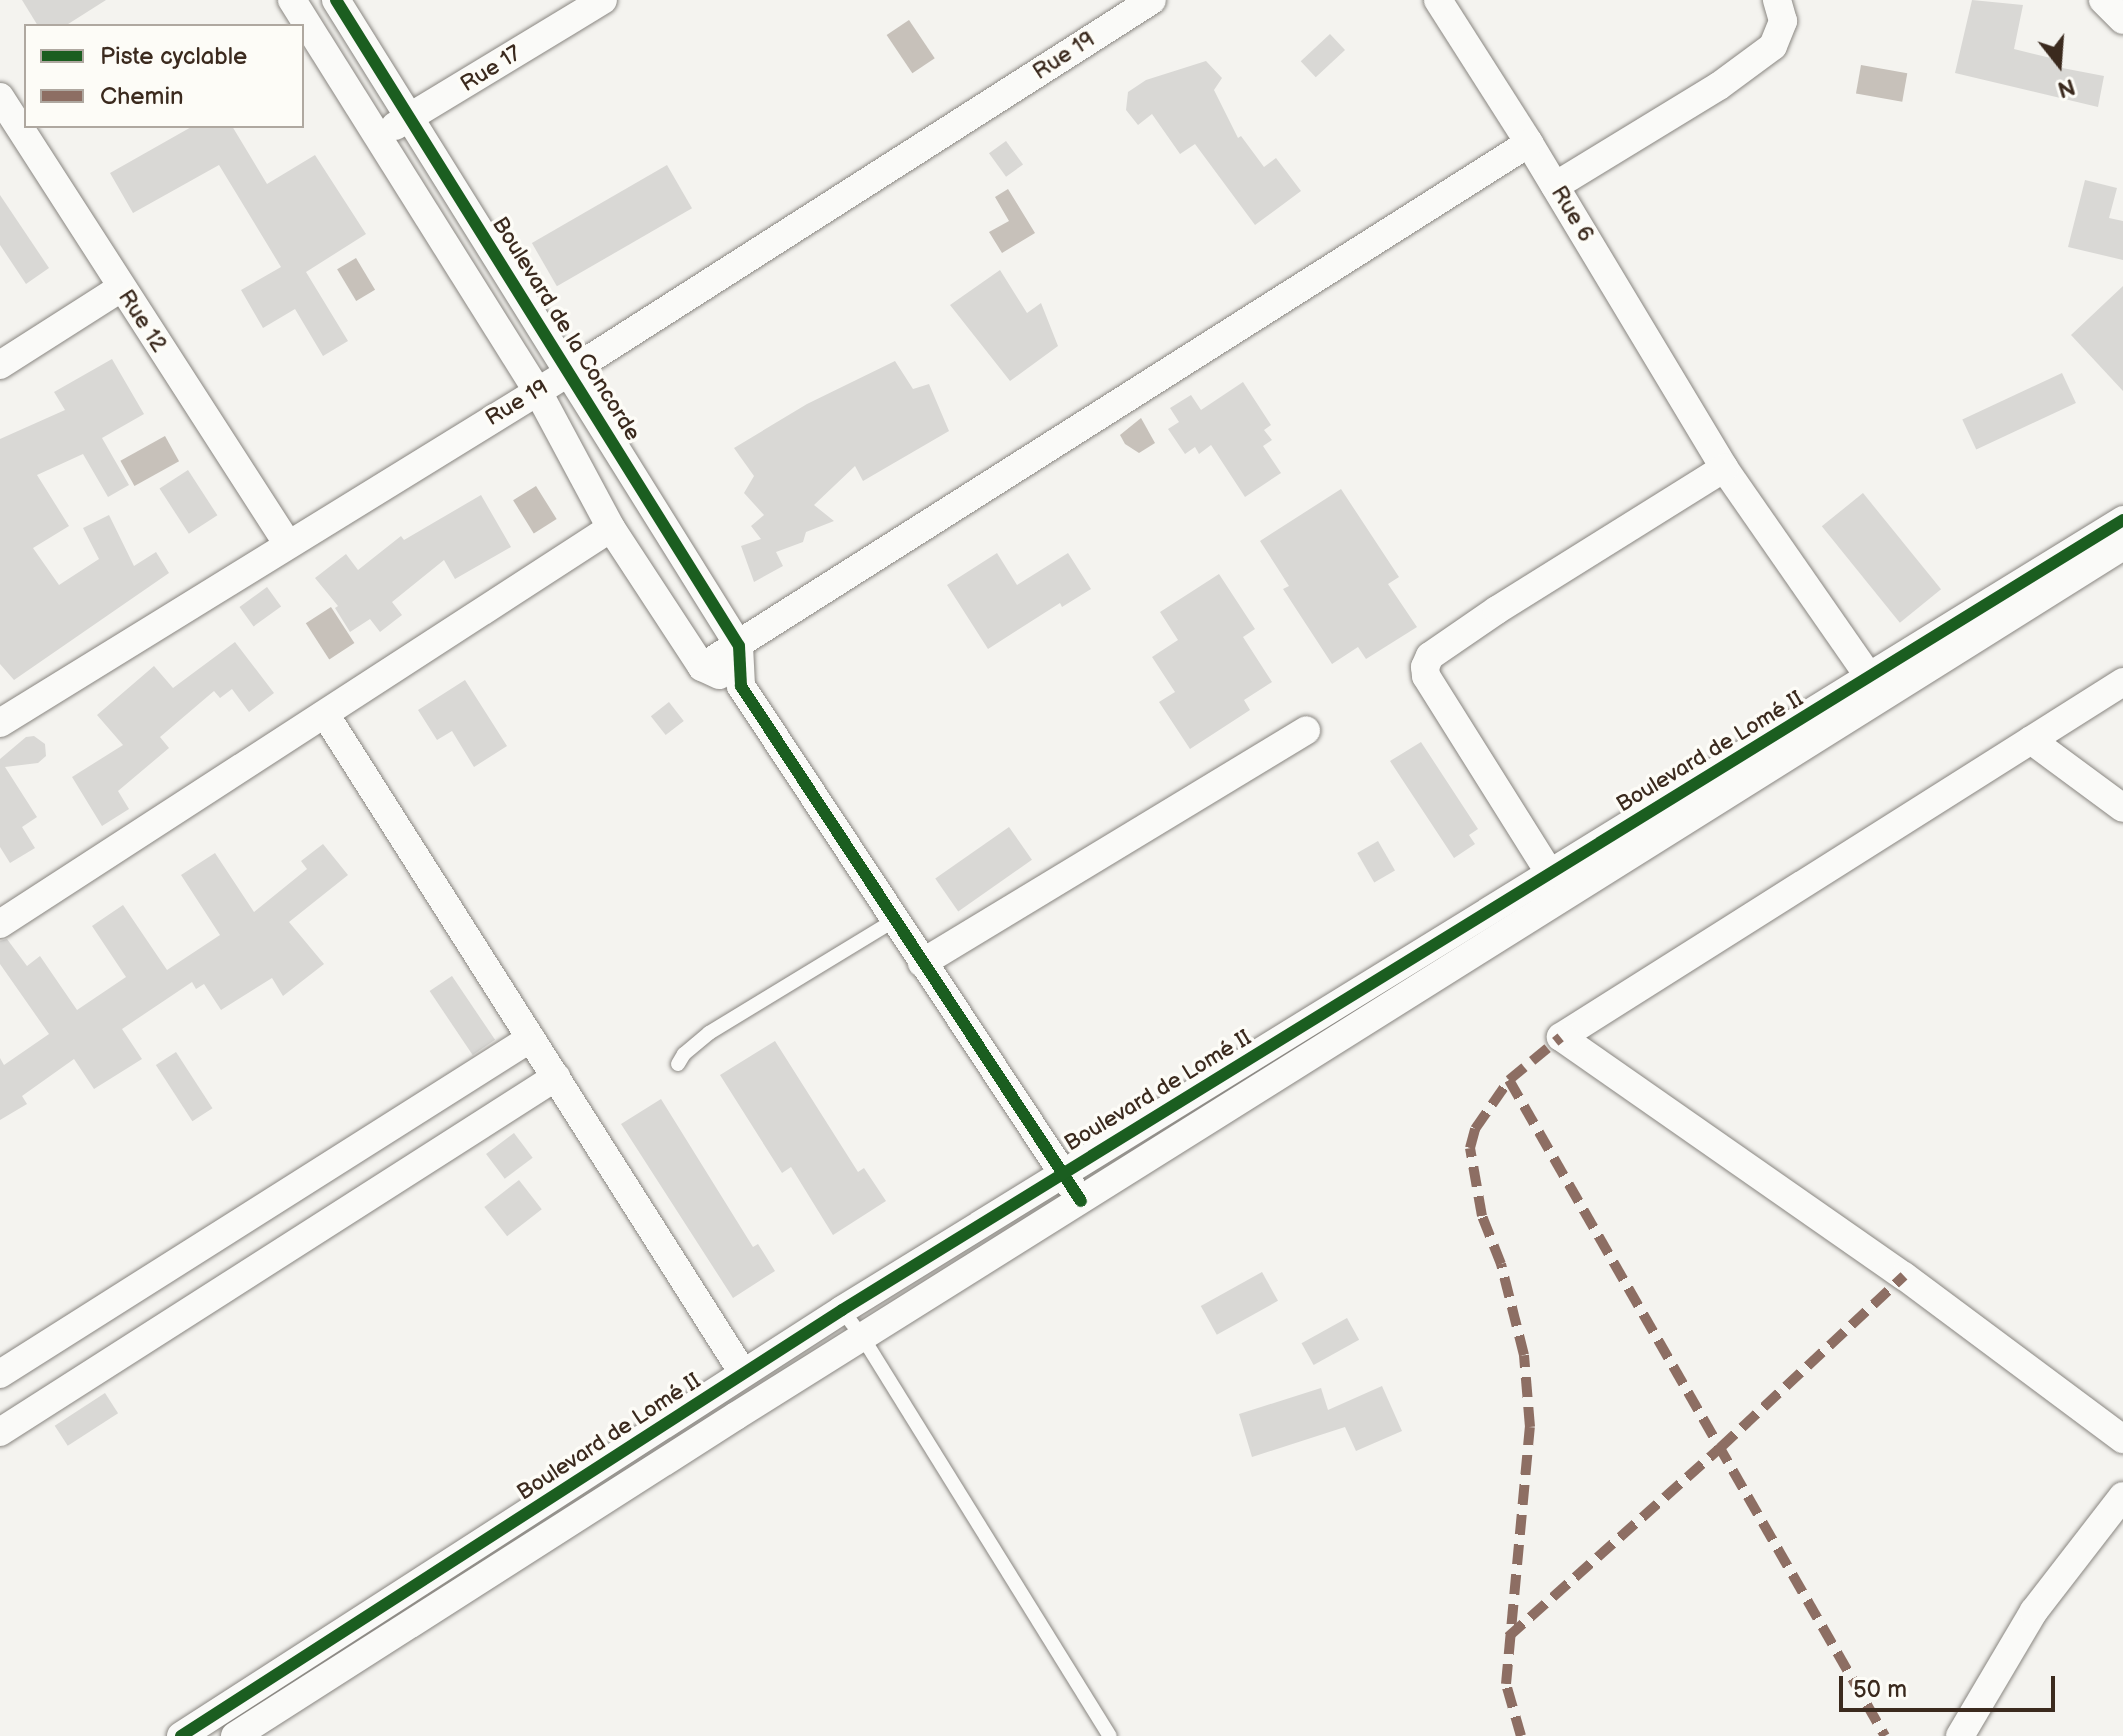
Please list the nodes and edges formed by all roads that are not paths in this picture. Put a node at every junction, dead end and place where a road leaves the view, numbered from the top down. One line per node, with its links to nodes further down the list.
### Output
1 (292, 0): 11 (street)
2 (336, 0): 10 (street, Boulevard de la Concorde)
3 (603, 0): 10 (street, Rue 17)
4 (1152, 0): 16 (street, Rue 19)
5 (1438, 0): 12 (street, Rue 6)
6 (1777, 0): 13 (street)
7 (2103, 0): 8 (street)
8 (2123, 20)
9 (0, 97): 14 (street, Rue 12)
10 (411, 118): 11 (street, Rue 17); 16 (street, Boulevard de la Concorde)
11 (377, 135): 17 (street)
12 (1529, 143): 13 (street, Rue 6); 23 (street)
13 (1555, 186): 18 (street, Rue 6)
14 (121, 288): 15 (street); 21 (street, Rue 12)
15 (0, 365)
16 (571, 371): 17 (street, Rue 19); 23 (street, Boulevard de la Concorde)
17 (537, 390): 20 (street); 21 (street, Rue 19)
18 (1724, 468): 25 (street, Rue 6); 33 (street)
19 (2123, 520): 25 (street, Boulevard de Lomé II)
20 (611, 528): 24 (street); 28 (street)
21 (287, 543): 29 (street, Rue 19)
22 (2123, 546): 33 (street, Boulevard de Lomé II)
23 (739, 646): 24 (street); 27 (street, Boulevard de la Concorde)
24 (702, 667): 27 (street)
25 (1870, 678): 33 (street, Boulevard de Lomé II)
26 (2123, 682): 31 (street)
27 (741, 686): 34 (street)
28 (325, 714): 35 (street); 37 (street)
29 (0, 723)
30 (1306, 730): 36 (street)
31 (2031, 740): 32 (street); 47 (street)
32 (2123, 808)
33 (1556, 884): 40 (street, Boulevard de Lomé II); 41 (street, Boulevard de Lomé II)
34 (893, 921): 36 (street); 38 (lane)
35 (0, 924)
36 (922, 963): 40 (street)
37 (531, 1038): 39 (street); 45 (street)
38 (678, 1064)
39 (556, 1077): 44 (street); 46 (street)
40 (1063, 1173): 41 (street); 42 (street, Boulevard de Lomé II)
41 (1081, 1201): 43 (street, Boulevard de Lomé II)
42 (842, 1310): 43 (lane); 44 (street, Boulevard de Lomé II)
43 (863, 1338): 50 (street, Boulevard de Lomé II); 51 (lane)
44 (743, 1373): 49 (street, Boulevard de Lomé II)
45 (0, 1374)
46 (0, 1432)
47 (2123, 1439)
48 (2123, 1496): 52 (street)
49 (181, 1736)
50 (235, 1736)
51 (1110, 1736)
52 (1960, 1736)

